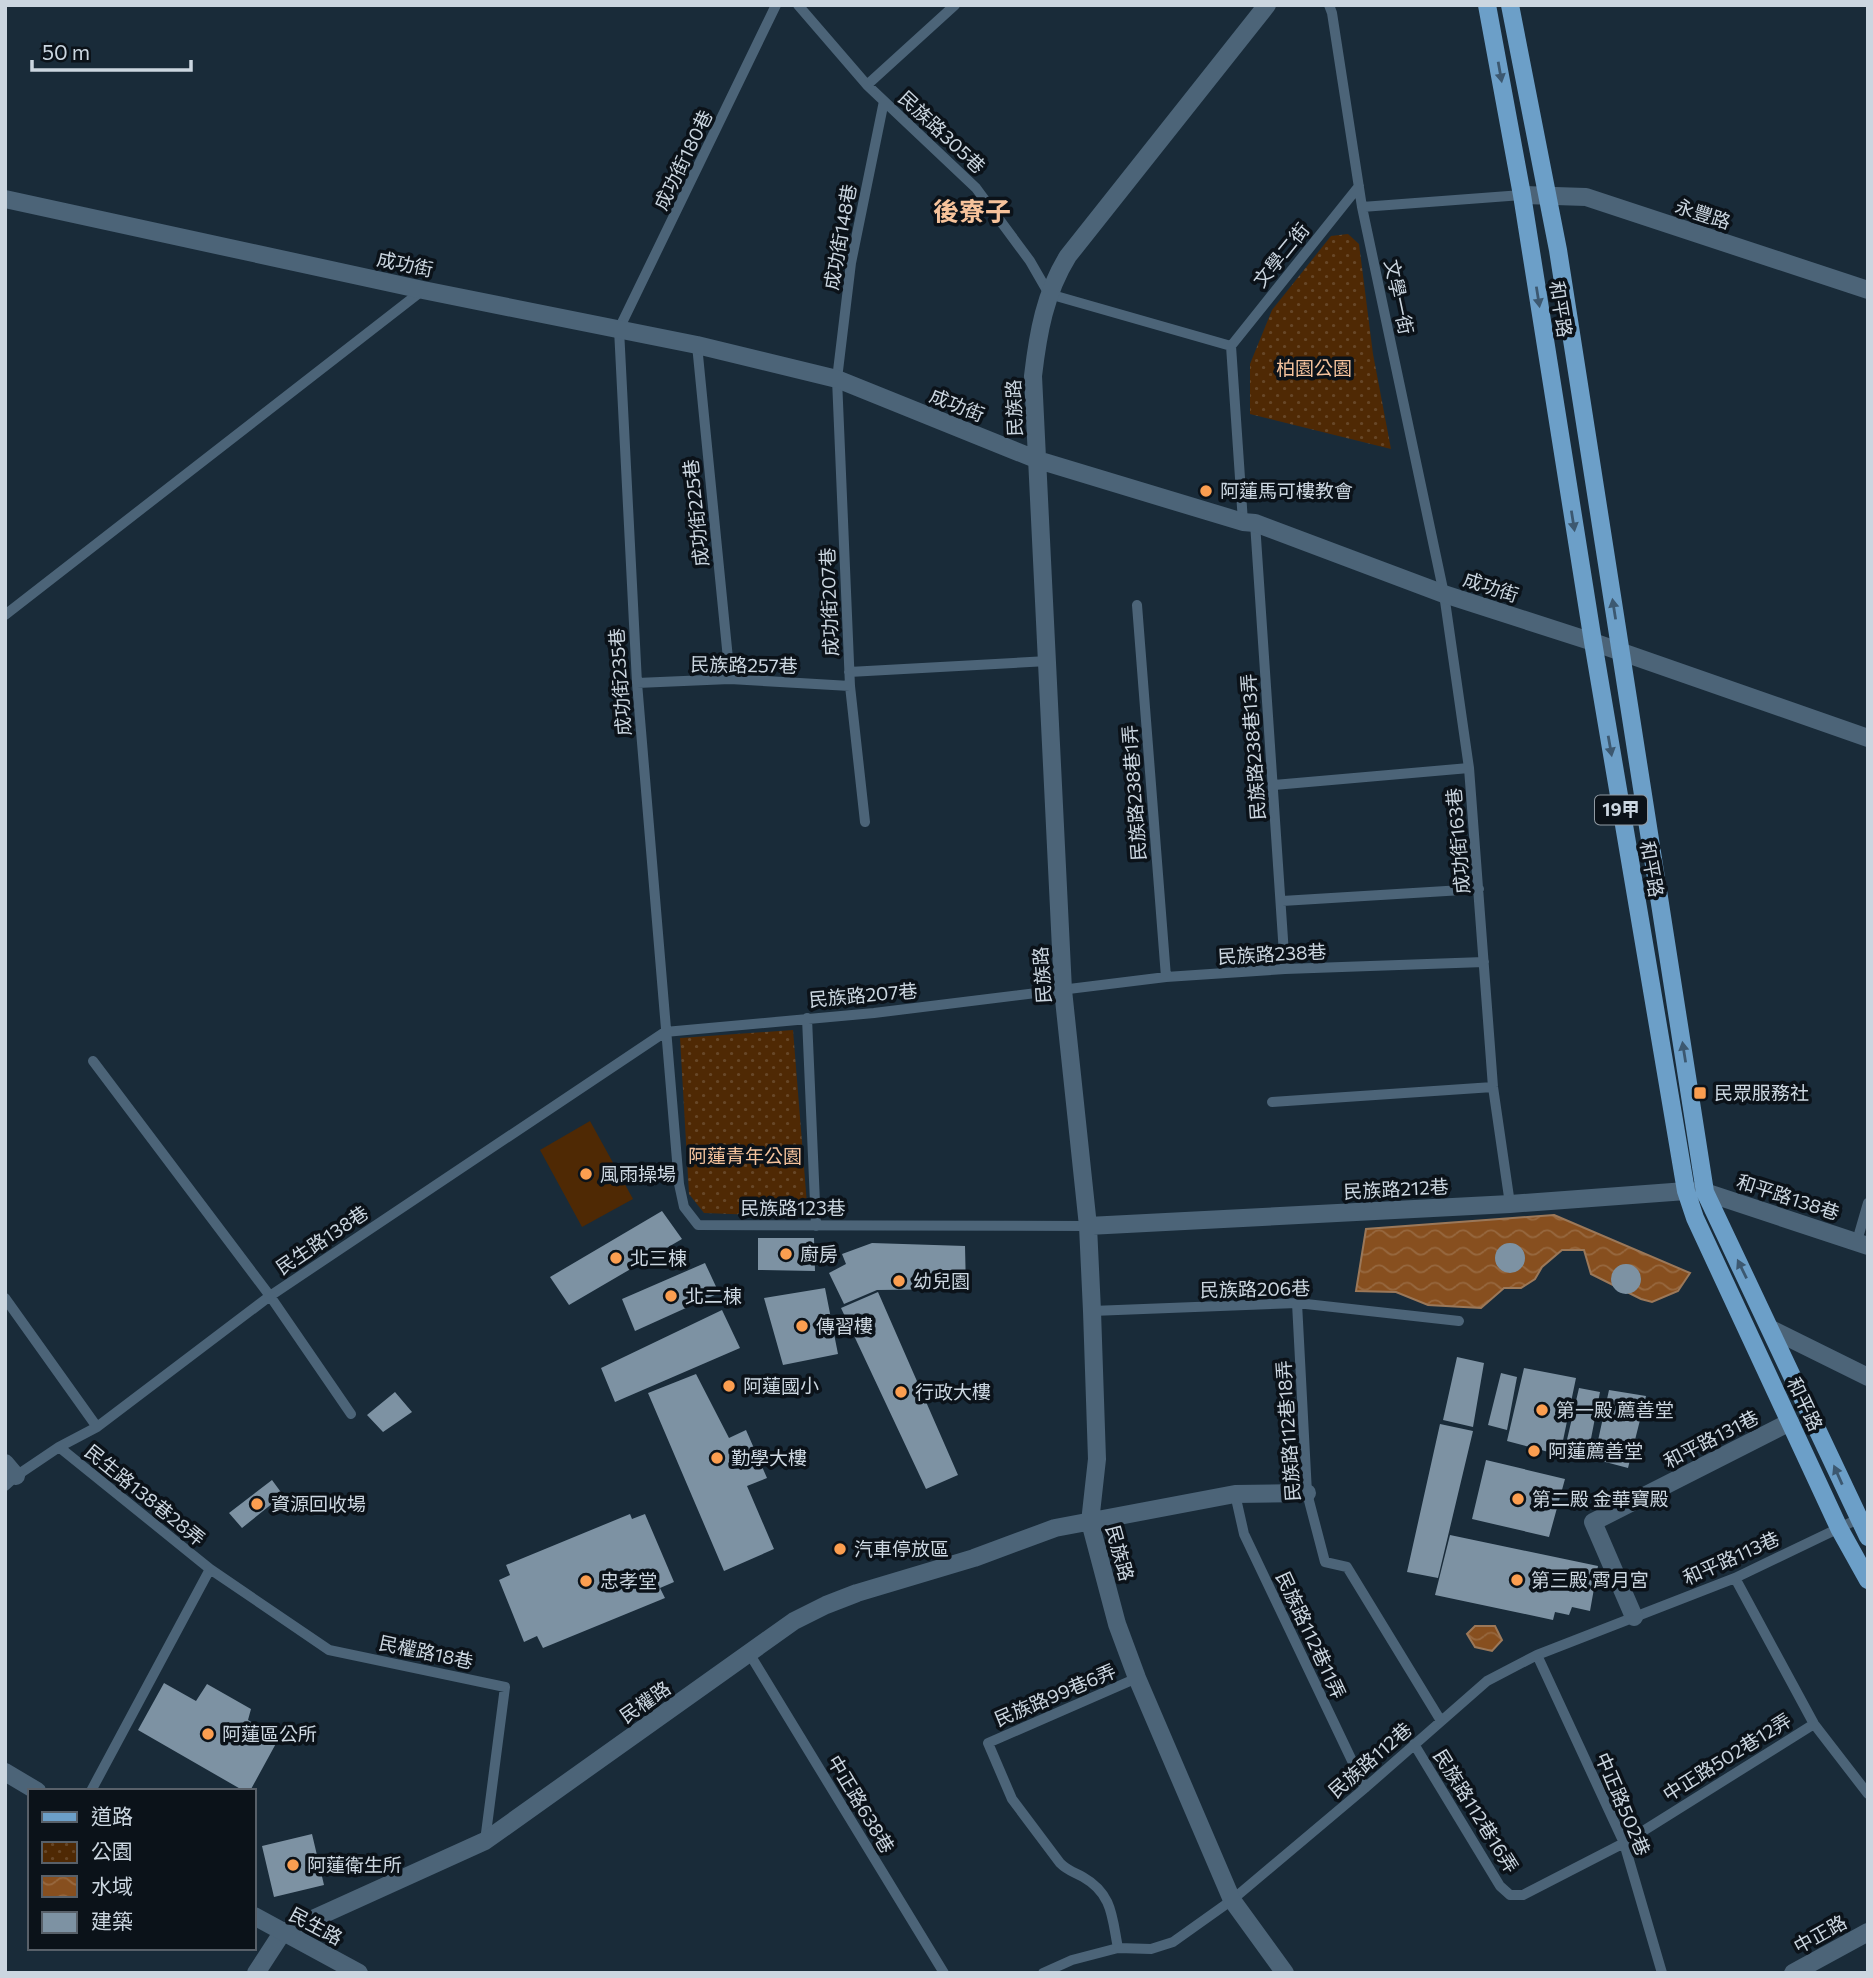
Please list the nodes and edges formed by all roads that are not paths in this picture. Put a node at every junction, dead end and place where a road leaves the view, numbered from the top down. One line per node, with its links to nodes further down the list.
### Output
1 (776, 5): 18 (lane, 成功街180巷)
2 (798, 5): 8 (lane, 民族路305巷)
3 (956, 5): 8 (lane)
4 (1267, 5): 17 (street, 民族路)
5 (1329, 5): 10 (lane, 文學一街)
6 (1488, 5): 11 (main road, 和平路 / 19甲, one-way to 11)
7 (1510, 5): 12 (main road, 和平路 / 19甲)
8 (867, 85): 9 (lane, 民族路305巷)
9 (884, 102): 17 (lane, 民族路305巷); 21 (lane, 成功街148巷)
10 (1359, 186): 14 (lane, 文學一街); 20 (lane, 文學二街)
11 (1522, 195): 12 (street, 永豐路); 14 (lane); 27 (main road, 和平路 / 19甲, one-way to 27)
12 (1549, 195): 16 (street, 永豐路); 28 (main road, 和平路 / 19甲, one-way to 12)
13 (5, 199): 15 (street, 成功街)
14 (1362, 207): 24 (lane, 文學一街)
15 (423, 289): 18 (street, 成功街); 26 (lane)
16 (1868, 290)
17 (1049, 294): 20 (lane); 22 (street, 民族路)
18 (619, 329): 19 (street, 成功街); 32 (lane, 成功街235巷)
19 (697, 345): 21 (street, 成功街); 31 (lane, 成功街225巷)
20 (1231, 346): 23 (lane)
21 (837, 379): 22 (street, 成功街); 30 (lane, 成功街207巷)
22 (1038, 460): 23 (street, 成功街); 29 (street, 民族路)
23 (1249, 522): 24 (street, 成功街); 36 (lane, 民族路238巷13弄)
24 (1444, 594): 27 (street, 成功街); 35 (lane, 成功街163巷)
25 (1137, 605): 42 (lane, 民族路238巷1弄)
26 (5, 615)
27 (1592, 642): 28 (street, 成功街); 49 (main road, 和平路 / 19甲, one-way to 49)
28 (1621, 652): 34 (street, 成功街); 50 (main road, 和平路 / 19甲, one-way to 28)
29 (1048, 661): 30 (lane); 43 (street, 民族路)
30 (849, 672): 33 (lane, 成功街207巷)
31 (730, 678): 32 (lane, 民族路257巷); 33 (lane, 民族路257巷)
32 (637, 683): 45 (lane, 成功街235巷)
33 (850, 686): 37 (lane, 成功街207巷)
34 (1868, 738)
35 (1469, 768): 36 (lane); 38 (lane, 成功街163巷)
36 (1274, 785): 39 (lane, 民族路238巷13弄)
37 (865, 822)
38 (1479, 889): 39 (lane); 40 (lane, 成功街163巷)
39 (1282, 901): 41 (lane, 民族路238巷13弄)
40 (1485, 962): 41 (lane, 民族路238巷); 47 (lane, 成功街163巷)
41 (1285, 969): 42 (lane, 民族路238巷)
42 (1166, 977): 43 (lane, 民族路238巷)
43 (1063, 990): 44 (lane, 民族路207巷); 54 (street, 民族路)
44 (807, 1018): 45 (lane, 民族路207巷); 53 (lane)
45 (666, 1032): 53 (lane, 民族路123巷); 56 (lane, 民生路138巷)
46 (93, 1061): 56 (lane)
47 (1493, 1087): 48 (lane); 52 (lane, 成功街163巷)
48 (1272, 1102)
49 (1686, 1191): 50 (street, 民族路212巷); 52 (street, 民族路212巷); 64 (main road, 和平路 / 19甲)
50 (1705, 1192): 55 (street, 和平路138巷); 61 (main road, 和平路 / 19甲, one-way to 50)
51 (1868, 1203): 55 (lane)
52 (1510, 1204): 54 (street, 民族路212巷)
53 (816, 1226): 54 (lane, 民族路123巷)
54 (1088, 1226): 59 (street, 民族路)
55 (1862, 1243)
56 (270, 1296): 63 (lane); 65 (lane, 民生路138巷)
57 (5, 1298): 65 (lane)
58 (1297, 1303): 59 (lane, 民族路206巷); 60 (lane, 民族路206巷); 68 (lane, 民族路112巷18弄)
59 (1092, 1311): 71 (street, 民族路)
60 (1459, 1321)
61 (1771, 1329): 62 (street); 70 (main road, 和平路 / 19甲, one-way to 61)
62 (1868, 1377)
63 (351, 1414)
64 (1790, 1422): 72 (main road, 和平路 / 19甲); 77 (street, 和平路131巷)
65 (97, 1427): 66 (lane, 民生路138巷)
66 (59, 1447): 67 (lane, 民生路138巷); 74 (lane, 民生路138巷28弄)
67 (9, 1475)
68 (1307, 1493): 69 (street, 民權路); 81 (lane, 民族路112巷18弄)
69 (1235, 1494): 71 (street, 民權路); 85 (lane, 民族路112巷11弄)
70 (1858, 1519): 72 (lane, 和平路113巷); 73 (main road, 和平路 / 19甲)
71 (1090, 1522): 78 (street, 民權路); 80 (street, 民族路)
72 (1839, 1528): 75 (lane, 和平路113巷); 76 (main road, 和平路 / 19甲)
73 (1868, 1537)
74 (209, 1569): 87 (lane); 89 (lane, 民權路18巷)
75 (1735, 1578): 77 (lane, 和平路113巷); 82 (lane)
76 (1868, 1580)
77 (1634, 1617): 79 (lane, 和平路113巷)
78 (749, 1653): 89 (street, 民權路); 99 (lane, 中正路638巷)
79 (1537, 1654): 81 (lane, 民族路112巷); 90 (lane, 中正路502巷)
80 (1137, 1678): 92 (street, 民族路); 96 (lane, 民族路99巷6弄)
81 (1441, 1721): 83 (lane, 民族路112巷)
82 (1814, 1724): 88 (lane); 90 (lane, 中正路502巷12弄)
83 (1414, 1744): 85 (lane, 民族路112巷); 91 (lane, 民族路112巷16弄)
84 (5, 1772): 86 (street)
85 (1365, 1788): 92 (lane, 民族路112巷)
86 (34, 1789)
87 (92, 1789)
88 (1868, 1794)
89 (485, 1840): 95 (street, 民權路)
90 (1623, 1843): 91 (lane, 中正路502巷12弄); 102 (lane, 中正路502巷)
91 (1510, 1895)
92 (1232, 1900): 96 (lane, 民族路112巷); 101 (street, 民族路)
93 (256, 1917): 95 (street, 民生路)
94 (1868, 1931): 103 (street, 中正路)
95 (282, 1933): 97 (street); 98 (street, 民生路)
96 (1118, 1948): 100 (lane, 民族路112巷)
97 (256, 1973)
98 (359, 1973)
99 (944, 1973)
100 (1043, 1973)
101 (1285, 1973)
102 (1662, 1973)
103 (1793, 1973)

